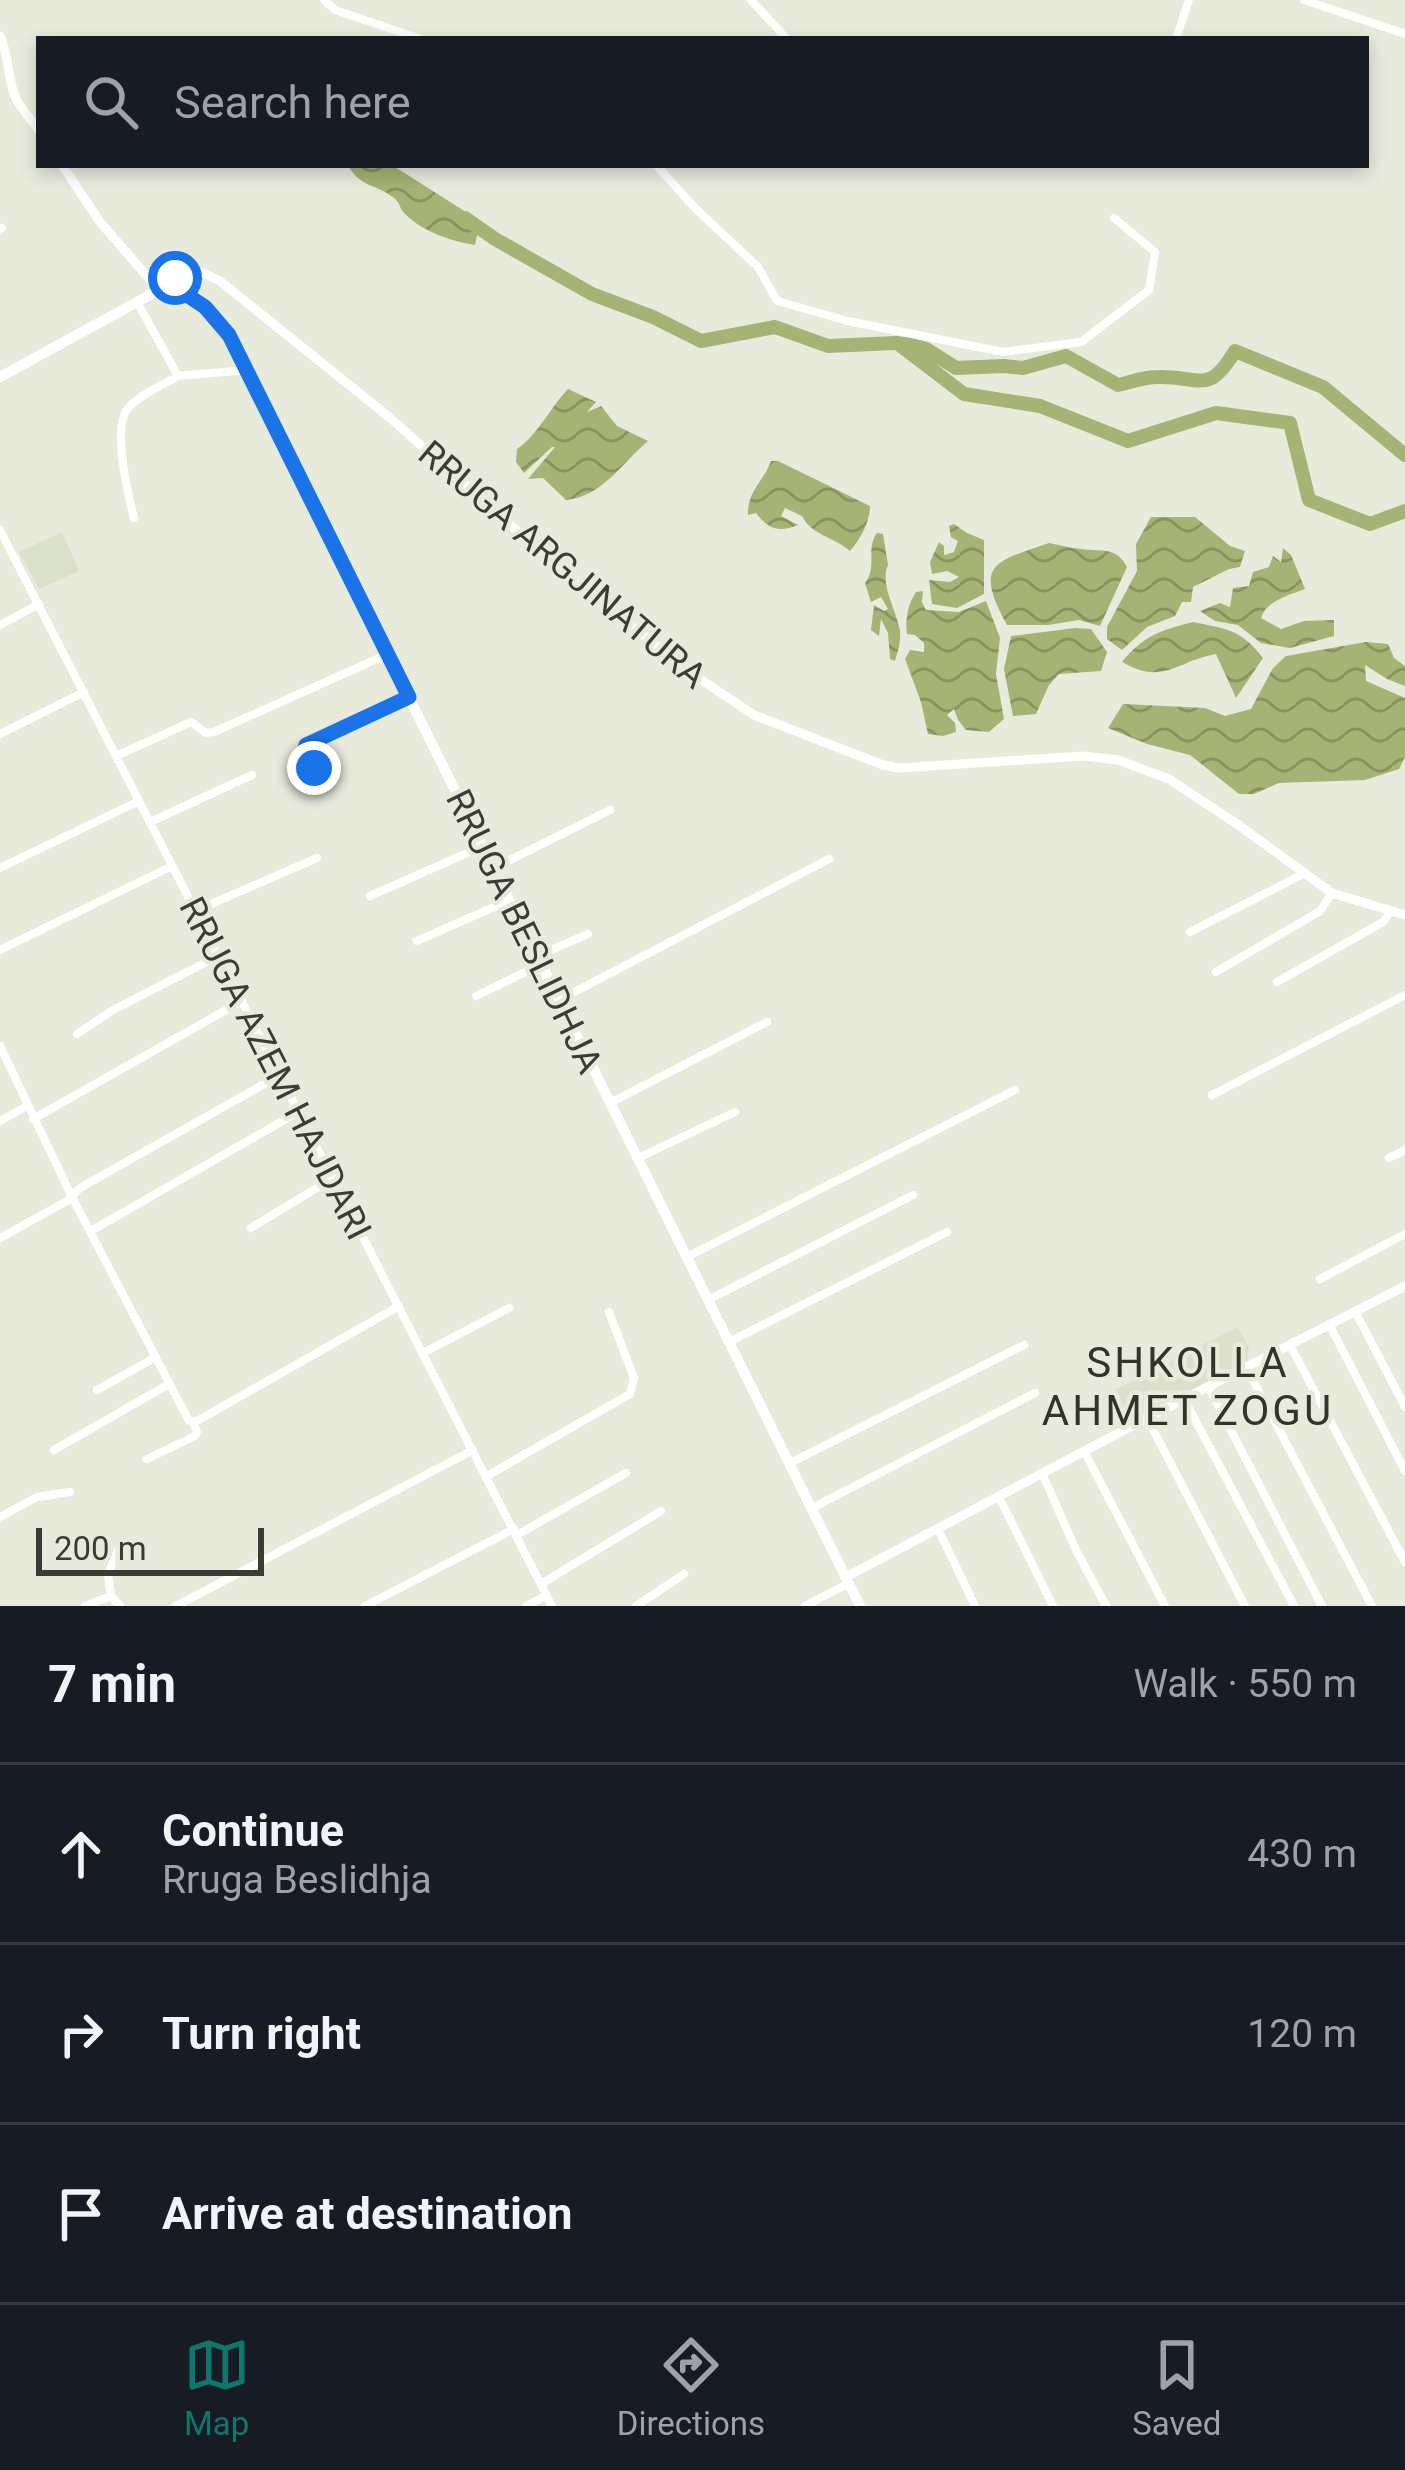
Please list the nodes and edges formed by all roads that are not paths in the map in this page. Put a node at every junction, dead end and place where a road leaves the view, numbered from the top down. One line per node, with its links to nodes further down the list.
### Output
1 (324, 0): 7 (street)
2 (751, 0): 8 (street)
3 (1190, 0): 9 (street)
4 (1304, 0): 5 (street)
5 (1405, 34)
6 (0, 36): 10 (street)
7 (413, 36)
8 (784, 36)
9 (1178, 36)
10 (36, 126)
11 (64, 168): 15 (street)
12 (659, 168): 13 (street)
13 (1114, 218)
14 (183, 281): 15 (main road); 17 (main road, RRUGA BESLIDHJA); 40 (street, RRUGA ARGJINATURA)
15 (159, 290): 16 (main road)
16 (137, 302): 18 (main road); 19 (street)
17 (247, 370): 19 (street); 24 (main road, RRUGA BESLIDHJA)
18 (0, 376)
19 (178, 376): 20 (street)
20 (134, 518)
21 (0, 530): 22 (street, RRUGA AZEM HAJDARI)
22 (38, 604): 23 (street); 25 (street, RRUGA AZEM HAJDARI)
23 (0, 625)
24 (388, 654): 26 (main road, RRUGA BESLIDHJA); 28 (street)
25 (84, 692): 27 (street); 28 (street, RRUGA AZEM HAJDARI)
26 (409, 697): 29 (street); 34 (main road, RRUGA BESLIDHJA)
27 (0, 734)
28 (116, 756): 31 (street, RRUGA AZEM HAJDARI)
29 (314, 768)
30 (251, 775): 33 (street)
31 (140, 800): 33 (street, RRUGA AZEM HAJDARI); 38 (street)
32 (610, 810): 39 (street)
33 (150, 822): 37 (street, RRUGA AZEM HAJDARI)
34 (483, 846): 39 (main road, RRUGA BESLIDHJA); 42 (street)
35 (317, 857): 44 (street)
36 (829, 859): 57 (street)
37 (172, 866): 44 (street, RRUGA AZEM HAJDARI); 50 (street)
38 (0, 868)
39 (494, 868): 43 (main road, RRUGA BESLIDHJA)
40 (1303, 874): 41 (street, RRUGA ARGJINATURA); 47 (street)
41 (1332, 893): 45 (street, RRUGA ARGJINATURA); 53 (street)
42 (370, 896)
43 (510, 900): 49 (street); 52 (main road, RRUGA BESLIDHJA)
44 (195, 911): 51 (street, RRUGA AZEM HAJDARI)
45 (1390, 912): 46 (street, RRUGA ARGJINATURA); 54 (street)
46 (1405, 915)
47 (1190, 932)
48 (588, 934): 52 (street)
49 (417, 941)
50 (0, 950)
51 (218, 956): 58 (street, RRUGA AZEM HAJDARI); 60 (street)
52 (540, 960): 56 (street); 57 (main road, RRUGA BESLIDHJA)
53 (1216, 972)
54 (1276, 982)
55 (1405, 995): 65 (street)
56 (476, 996)
57 (559, 1000): 66 (main road, RRUGA BESLIDHJA)
58 (242, 1001): 63 (street, RRUGA AZEM HAJDARI); 70 (street)
59 (767, 1022): 66 (street)
60 (76, 1034)
61 (0, 1046): 62 (street)
62 (3, 1058): 67 (street)
63 (280, 1075): 68 (street, RRUGA AZEM HAJDARI); 77 (street)
64 (1015, 1090): 83 (street)
65 (1212, 1095)
66 (610, 1102): 73 (main road, RRUGA BESLIDHJA)
67 (27, 1106): 70 (street); 71 (street)
68 (299, 1112): 75 (street, RRUGA AZEM HAJDARI); 79 (street)
69 (735, 1112): 73 (street)
70 (33, 1119): 77 (street)
71 (0, 1121)
72 (1405, 1150): 74 (street)
73 (638, 1158): 83 (main road, RRUGA BESLIDHJA)
74 (1389, 1158)
75 (333, 1178): 78 (street); 87 (street, RRUGA AZEM HAJDARI)
76 (913, 1195): 86 (street)
77 (72, 1197): 79 (street); 82 (street)
78 (251, 1228)
79 (91, 1231): 96 (street)
80 (947, 1232): 92 (street)
81 (1405, 1234): 84 (street)
82 (0, 1238)
83 (687, 1257): 86 (main road, RRUGA BESLIDHJA)
84 (1320, 1279)
85 (1405, 1286): 89 (street)
86 (708, 1300): 92 (main road, RRUGA BESLIDHJA)
87 (399, 1306): 95 (street, RRUGA AZEM HAJDARI); 105 (street)
88 (509, 1308): 95 (street)
89 (1355, 1311): 91 (street); 103 (street)
90 (609, 1312): 114 (street)
91 (1330, 1324): 94 (street); 111 (street)
92 (729, 1342): 110 (main road, RRUGA BESLIDHJA)
93 (1024, 1345): 110 (street)
94 (1290, 1345): 97 (street); 123 (street)
95 (423, 1353): 107 (street, RRUGA AZEM HAJDARI)
96 (156, 1357): 98 (street); 100 (street)
97 (1246, 1367): 99 (street); 145 (street)
98 (169, 1384): 105 (street); 106 (street)
99 (1208, 1387): 102 (street); 144 (street)
100 (97, 1390)
101 (1035, 1393): 117 (street)
102 (1184, 1399): 104 (street); 143 (street)
103 (1405, 1407)
104 (1147, 1418): 108 (street); 142 (street)
105 (190, 1420): 109 (street)
106 (54, 1450)
107 (473, 1450): 114 (street, RRUGA AZEM HAJDARI); 131 (street)
108 (1084, 1451): 113 (street); 141 (street)
109 (147, 1460)
110 (789, 1463): 117 (main road, RRUGA BESLIDHJA)
111 (1405, 1471)
112 (626, 1473): 121 (street)
113 (1042, 1473): 116 (street); 140 (street)
114 (487, 1476): 121 (street, RRUGA AZEM HAJDARI)
115 (70, 1492): 119 (street)
116 (999, 1497): 120 (street); 139 (street)
117 (812, 1508): 125 (main road, RRUGA BESLIDHJA)
118 (661, 1511): 126 (street)
119 (0, 1516)
120 (938, 1529): 125 (street); 138 (street)
121 (516, 1532): 126 (street, RRUGA AZEM HAJDARI); 132 (street)
122 (118, 1550): 128 (street)
123 (1405, 1562)
124 (684, 1574): 135 (street)
125 (848, 1580): 136 (street); 137 (main road, RRUGA BESLIDHJA)
126 (541, 1584): 127 (street, RRUGA AZEM HAJDARI)
127 (547, 1595): 133 (street); 134 (street, RRUGA AZEM HAJDARI)
128 (111, 1596): 129 (street); 130 (street)
129 (85, 1606)
130 (120, 1606)
131 (176, 1606)
132 (365, 1606)
133 (526, 1606)
134 (553, 1606)
135 (636, 1606)
136 (805, 1606)
137 (860, 1606)
138 (975, 1606)
139 (1053, 1606)
140 (1106, 1606)
141 (1165, 1606)
142 (1245, 1606)
143 (1294, 1606)
144 (1322, 1606)
145 (1372, 1606)

